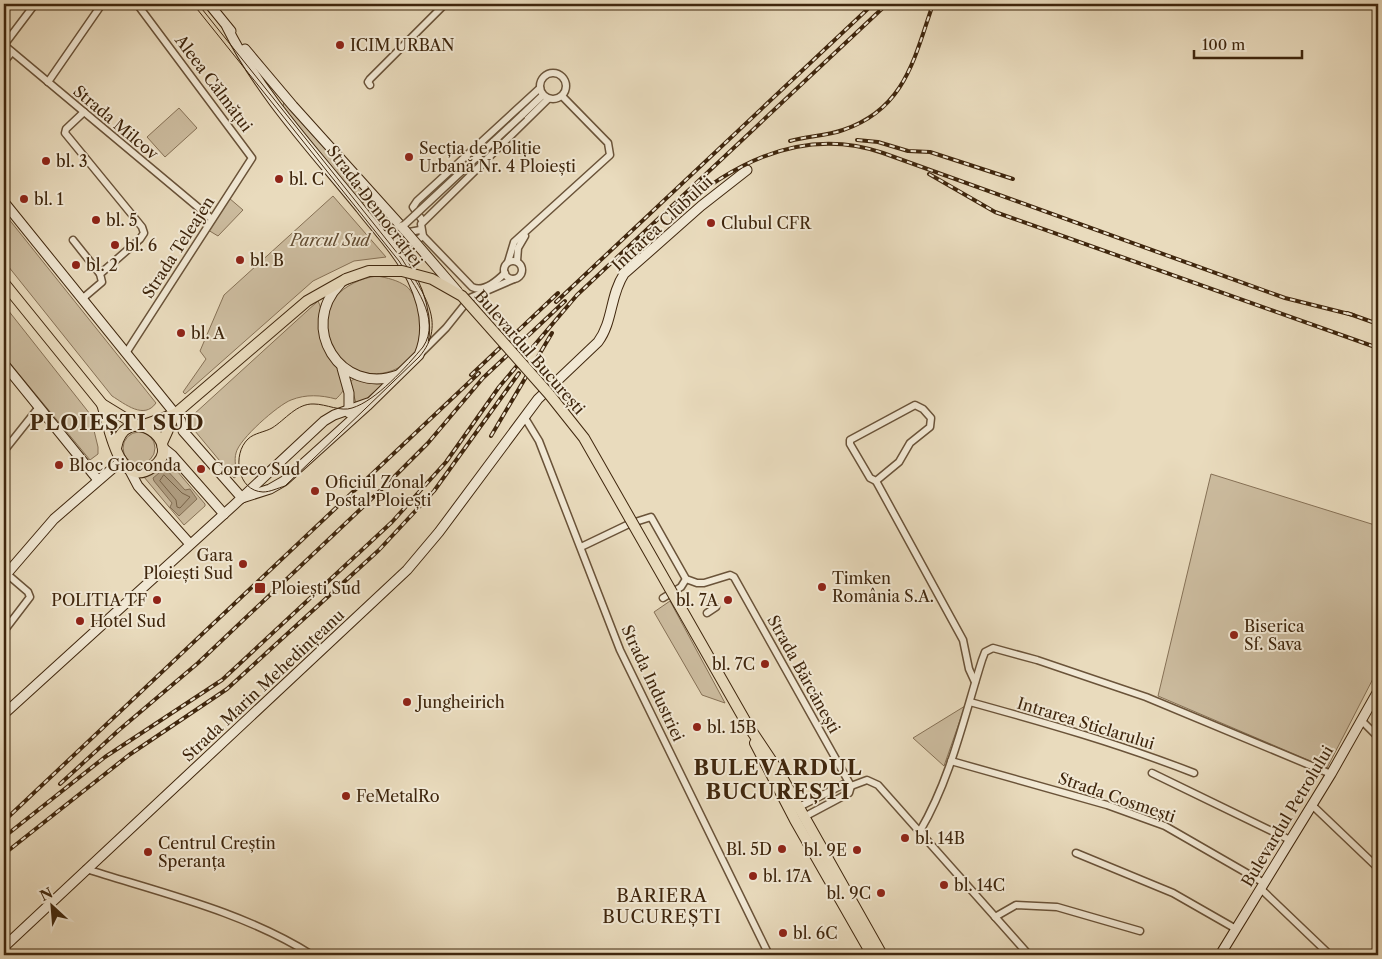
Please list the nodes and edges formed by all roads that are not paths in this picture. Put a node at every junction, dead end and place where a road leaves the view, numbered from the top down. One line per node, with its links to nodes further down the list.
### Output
1 (35, 4): 7 (street)
2 (102, 4): 11 (street)
3 (136, 4): 18 (street, Aleea Călmățui)
4 (209, 4): 6 (street, Strada Democrației)
5 (445, 4): 12 (street)
6 (227, 27): 10 (street, Strada Democrației); 17 (street, Strada Democrației)
7 (4, 45): 8 (street, Strada Milcov)
8 (12, 52): 9 (street); 11 (street, Strada Milcov)
9 (4, 62)
10 (259, 65): 17 (street, Strada Democrației); 27 (street, Strada Democrației)
11 (48, 82): 16 (street, Strada Milcov)
12 (370, 85)
13 (540, 88): 14 (street); 15 (street); 20 (street)
14 (562, 96): 15 (street); 28 (street)
15 (546, 97): 24 (street); 27 (street, bridge)
16 (84, 112): 25 (street, Strada Milcov); 38 (street)
17 (284, 114): 30 (street, Strada Democrației)
18 (251, 156): 25 (street, Strada Teleajen)
19 (747, 170): 52 (street, Intrarea Clubului)
20 (434, 185): 21 (street); 22 (street)
21 (423, 196): 22 (street); 26 (street)
22 (432, 197): 24 (street)
23 (4, 202): 44 (street)
24 (436, 207): 26 (street)
25 (212, 219): 47 (street, Strada Teleajen)
26 (422, 220): 29 (street)
27 (402, 227): 43 (street, Strada Democrației, bridge)
28 (530, 229): 35 (street); 36 (street)
29 (421, 233): 30 (street); 32 (street); 42 (street)
30 (380, 234): 33 (street, Strada Democrației)
31 (72, 240): 38 (street)
32 (404, 249): 33 (street); 34 (street)
33 (394, 251): 34 (street, Strada Democrației)
34 (400, 260): 45 (street, Strada Democrației)
35 (516, 261): 36 (street); 40 (street)
36 (508, 262): 37 (street)
37 (504, 273): 40 (street); 42 (street)
38 (100, 274): 44 (street)
39 (346, 279): 43 (main road, Bulevardul București, bridge); 50 (street); 57 (main road, Bulevardul București)
40 (514, 279): 43 (street)
41 (4, 283): 54 (main road)
42 (472, 287): 43 (street)
43 (467, 297): 46 (street); 84 (main road, Bulevardul București, bridge)
44 (82, 299): 47 (street)
45 (422, 310): 46 (street); 48 (street, Strada Democrației)
46 (441, 334): 48 (street)
47 (126, 353): 57 (street)
48 (419, 355): 51 (street)
49 (4, 364): 55 (street)
50 (342, 368): 51 (street); 56 (street)
51 (398, 375): 53 (street)
52 (560, 379): 59 (street, Strada Marin Mehedințeanu)
53 (370, 402): 56 (street); 60 (street)
54 (102, 404): 58 (main road); 63 (main road)
55 (39, 407): 64 (street); 67 (street)
56 (349, 409): 60 (street); 69 (street)
57 (175, 413): 58 (main road); 61 (main road, Bulevardul București); 62 (main road, Bulevardul București); 69 (street)
58 (118, 414): 61 (main road)
59 (525, 418): 72 (street, Strada Industriei); 98 (street, Strada Marin Mehedințeanu)
60 (347, 423): 69 (street)
61 (140, 426): 62 (main road); 63 (main road)
62 (162, 445): 66 (main road); 70 (street)
63 (116, 448): 65 (main road)
64 (4, 451)
65 (120, 462): 66 (main road); 67 (street)
66 (129, 470): 71 (street)
67 (98, 480): 73 (street)
68 (876, 481): 68 (street); 79 (street)
69 (242, 498): 70 (street)
70 (224, 514): 71 (street)
71 (190, 544): 82 (street)
72 (581, 547): 74 (street); 105 (street, Strada Industriei)
73 (5, 575): 78 (street)
74 (686, 579): 75 (street); 90 (street, Strada Bărcănești)
75 (662, 598)
76 (716, 607): 77 (street)
77 (707, 613)
78 (4, 631)
79 (975, 682): 81 (street); 89 (street)
80 (1378, 691): 83 (street, Bulevardul Petrolului)
81 (970, 702): 86 (street); 88 (street, Intrarea Sticlarului)
82 (4, 714)
83 (1362, 721): 85 (street); 89 (street, Bulevardul Petrolului)
84 (747, 724): 92 (main road, Bulevardul București); 106 (main road, Bulevardul București)
85 (1378, 737)
86 (951, 761): 94 (street); 99 (street, Strada Cosmești)
87 (1152, 773): 95 (street)
88 (1194, 773)
89 (1331, 774): 91 (street, Bulevardul Petrolului)
90 (851, 786): 92 (street); 93 (street); 94 (street)
91 (1312, 805): 95 (street, Bulevardul Petrolului); 97 (street)
92 (799, 807): 93 (main road, Bulevardul București)
93 (804, 817): 107 (main road, Bulevardul București)
94 (920, 830): 100 (street)
95 (1290, 840): 99 (street, Bulevardul Petrolului)
96 (1076, 853): 101 (street)
97 (1378, 868)
98 (86, 869): 103 (street, Strada Marin Mehedințeanu); 104 (street)
99 (1263, 886): 101 (street, Bulevardul Petrolului); 110 (street, Strada Cosmești)
100 (995, 917): 102 (street); 108 (street)
101 (1236, 929): 109 (street, Bulevardul Petrolului)
102 (1140, 931)
103 (4, 947)
104 (312, 955)
105 (769, 955)
106 (872, 955)
107 (882, 955)
108 (1029, 955)
109 (1220, 955)
110 (1330, 955)

